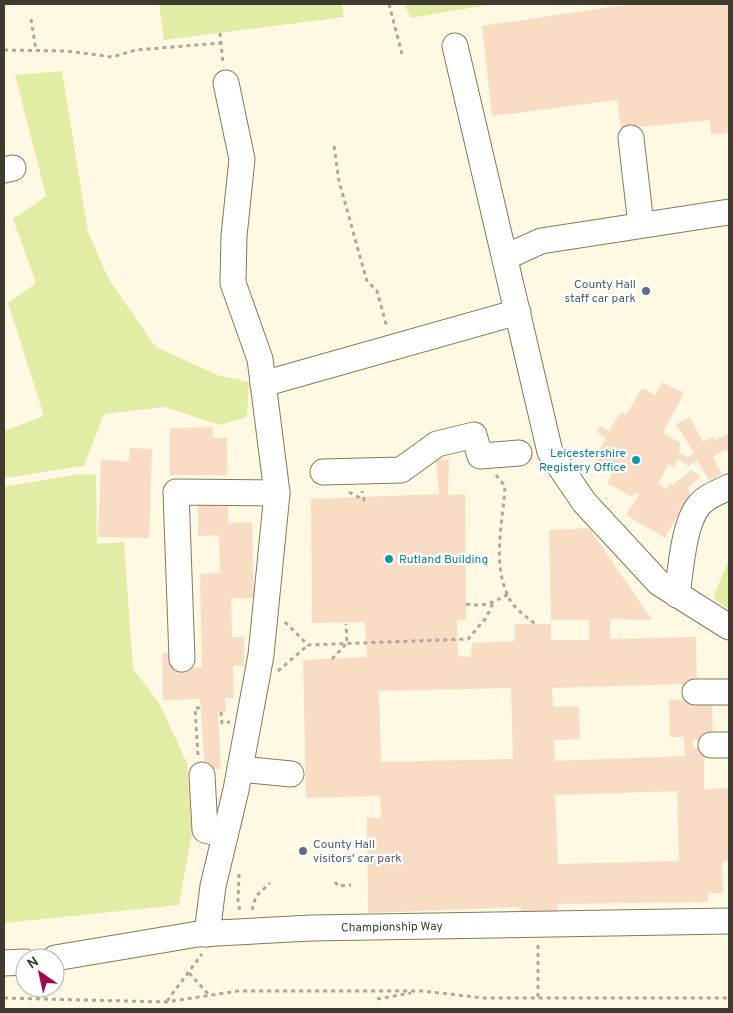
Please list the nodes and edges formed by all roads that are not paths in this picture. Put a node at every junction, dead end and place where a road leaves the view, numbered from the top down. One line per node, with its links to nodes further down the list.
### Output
1 (455, 46): 6 (street)
2 (226, 83): 8 (street)
3 (631, 138): 5 (street)
4 (729, 212): 5 (street)
5 (641, 225): 6 (street)
6 (506, 257): 7 (street)
7 (518, 312): 8 (street); 13 (street)
8 (263, 384): 12 (street)
9 (519, 454): 10 (street)
10 (323, 472)
11 (729, 487): 13 (street)
12 (277, 493): 15 (street); 18 (street)
13 (677, 594): 14 (street)
14 (729, 627)
15 (182, 659)
16 (695, 692): 17 (street)
17 (729, 692)
18 (240, 769): 19 (street); 21 (street)
19 (291, 774)
20 (202, 775): 21 (street)
21 (225, 835): 23 (street)
22 (729, 921): 23 (street, Championship Way)
23 (212, 933): 24 (street, Championship Way)
24 (65, 956)

